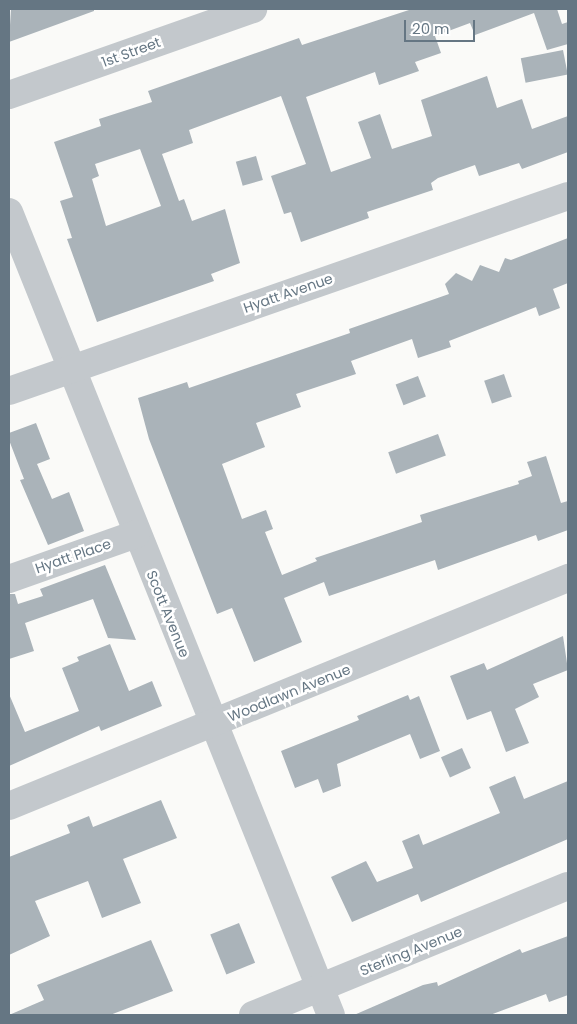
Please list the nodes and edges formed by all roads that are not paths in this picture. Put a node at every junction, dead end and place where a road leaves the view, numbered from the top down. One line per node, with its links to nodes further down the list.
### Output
1 (253, 9): 2 (street, 1st Street)
2 (9, 96)
3 (568, 196): 5 (street, Hyatt Avenue)
4 (9, 212): 5 (street, Scott Avenue)
5 (71, 369): 6 (street, Hyatt Avenue); 7 (street, Scott Avenue)
6 (9, 391)
7 (136, 534): 9 (street, Hyatt Place); 10 (street, Scott Avenue)
8 (568, 578): 10 (street, Woodlawn Avenue)
9 (9, 579)
10 (212, 724): 11 (street, Woodlawn Avenue); 13 (street, Scott Avenue)
11 (9, 806)
12 (568, 886): 13 (street, Sterling Avenue)
13 (320, 988): 14 (street, Sterling Avenue); 15 (street, Scott Avenue)
14 (253, 1015)
15 (330, 1015)

